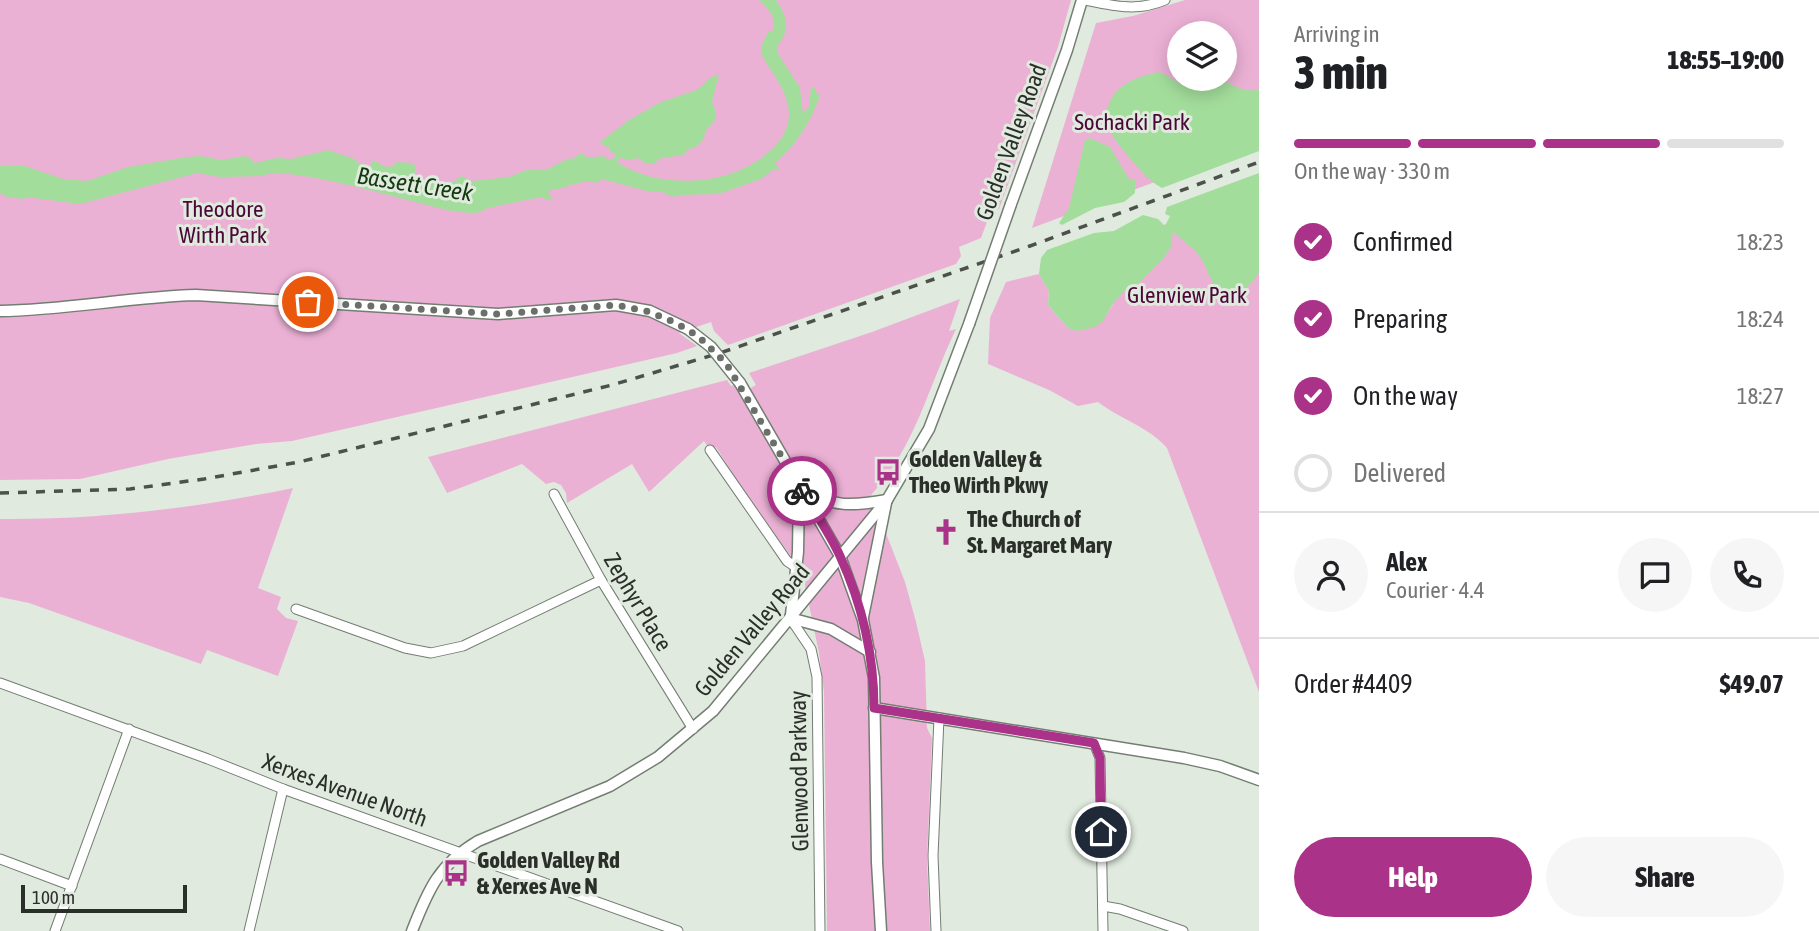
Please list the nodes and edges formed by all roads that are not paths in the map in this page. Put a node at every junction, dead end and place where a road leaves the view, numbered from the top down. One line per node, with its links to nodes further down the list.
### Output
1 (1083, 0): 2 (street); 7 (street, Golden Valley Road, bridge)
2 (1165, 0)
3 (0, 311): 5 (street, bridge)
4 (710, 450): 9 (street)
5 (799, 486): 7 (street); 8 (street); 9 (street)
6 (554, 494): 10 (street, Zephyr Place)
7 (887, 500): 8 (street, Golden Valley Road); 13 (street)
8 (840, 556): 12 (street, Golden Valley Road); 13 (street)
9 (797, 568): 12 (street)
10 (601, 580): 11 (street); 19 (street, Zephyr Place)
11 (296, 609)
12 (790, 618): 14 (street); 19 (street, Golden Valley Road); 31 (street, Glenwood Parkway)
13 (863, 620): 14 (street)
14 (870, 652): 16 (street)
15 (0, 683): 18 (street, Xerxes Avenue North)
16 (874, 708): 17 (street); 32 (street)
17 (939, 718): 20 (street); 33 (street)
18 (129, 729): 22 (street, Xerxes Avenue North); 25 (street)
19 (693, 729): 23 (street, Golden Valley Road)
20 (1094, 743): 21 (street); 26 (street)
21 (1259, 780)
22 (284, 789): 23 (street, Xerxes Avenue North); 28 (street)
23 (458, 852): 29 (street, Golden Valley Road); 30 (street, Xerxes Avenue North)
24 (0, 859): 25 (street)
25 (72, 886): 27 (street)
26 (1103, 906): 34 (street); 35 (street)
27 (55, 931)
28 (249, 931)
29 (412, 931)
30 (678, 931)
31 (820, 931)
32 (881, 931)
33 (936, 931)
34 (1103, 931)
35 (1183, 931)

